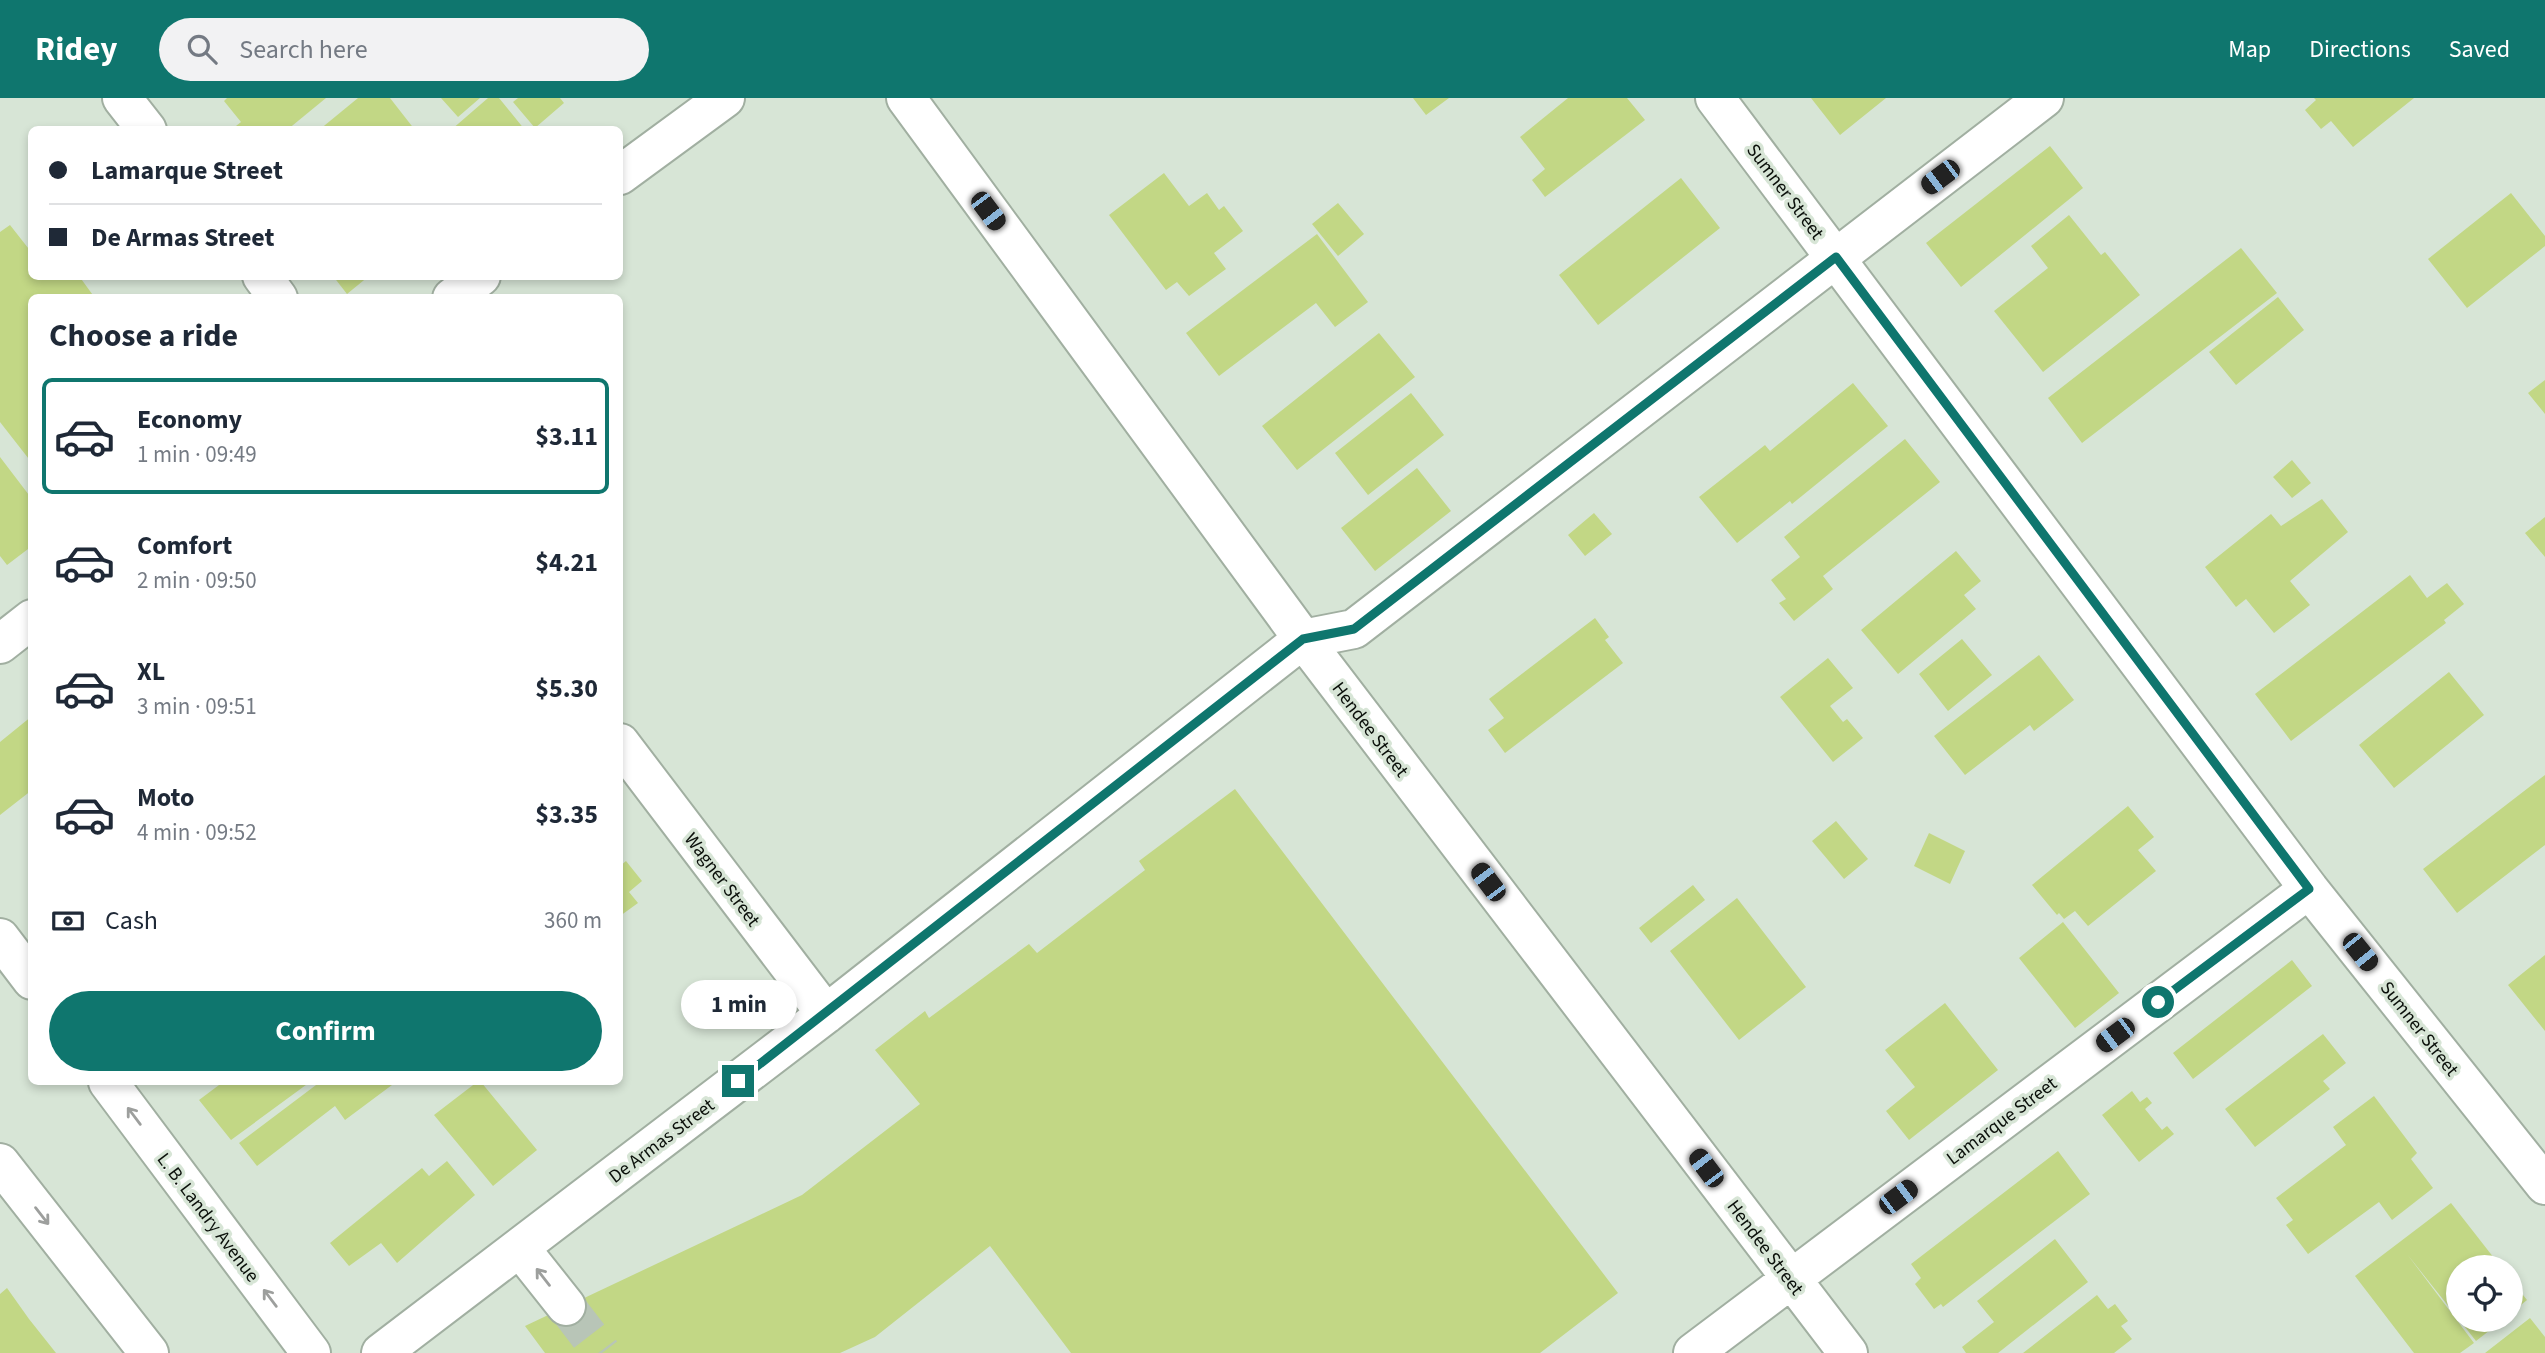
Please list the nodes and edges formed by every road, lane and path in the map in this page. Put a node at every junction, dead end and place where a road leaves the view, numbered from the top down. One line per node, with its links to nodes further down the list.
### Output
1 (122, 98): 6 (street)
2 (725, 98): 7 (street)
3 (906, 98): 12 (street, Hendee Street)
4 (1715, 98): 8 (street, Sumner Street)
5 (2044, 98): 8 (street, De Armas Street)
6 (144, 126)
7 (623, 173)
8 (1836, 257): 12 (street, De Armas Street); 15 (street, Sumner Street)
9 (476, 280): 10 (street)
10 (457, 294)
11 (28, 623): 13 (street)
12 (1303, 639): 18 (street, De Armas Street); 23 (street, Hendee Street)
13 (0, 644)
14 (623, 747): 18 (street, Wagner Street)
15 (2309, 889): 21 (street, Sumner Street); 23 (street, Lamarque Street)
16 (0, 938): 17 (street)
17 (28, 975)
18 (826, 1014): 22 (street, De Armas Street)
19 (110, 1085): 26 (street, L. B. Landry Avenue, one-way to 19)
20 (0, 1163): 25 (street, one-way to 25)
21 (2545, 1185)
22 (520, 1248): 24 (street, one-way to 22); 27 (street, De Armas Street)
23 (1790, 1278): 28 (street, Lamarque Street); 29 (street, Hendee Street)
24 (566, 1306)
25 (149, 1353)
26 (311, 1353)
27 (381, 1353)
28 (1693, 1353)
29 (1847, 1353)

